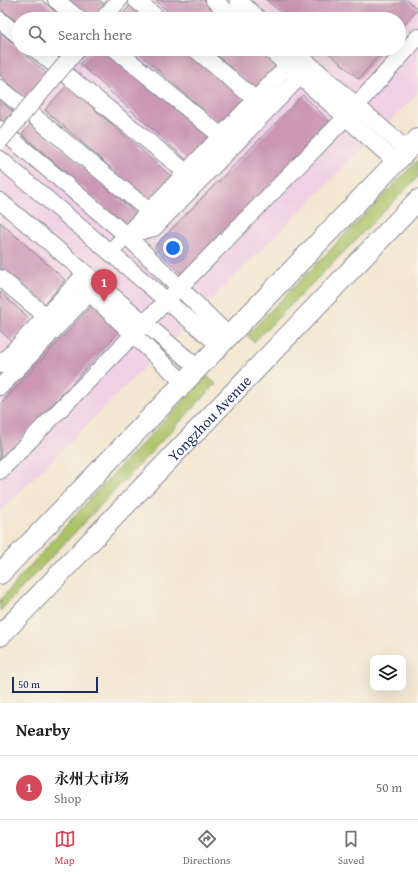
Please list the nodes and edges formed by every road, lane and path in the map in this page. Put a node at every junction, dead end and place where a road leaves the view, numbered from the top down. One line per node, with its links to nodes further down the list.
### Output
1 (56, 0): 6 (street)
2 (136, 0): 8 (street)
3 (214, 0): 9 (street)
4 (238, 0): 10 (street)
5 (117, 1): 7 (street)
6 (71, 12)
7 (108, 12)
8 (151, 12)
9 (227, 12)
10 (251, 12)
11 (0, 20): 12 (street)
12 (12, 30)
13 (418, 38): 14 (street)
14 (406, 51)
15 (44, 56): 35 (street)
16 (72, 56): 32 (street, bridge)
17 (124, 56): 31 (street)
18 (203, 56): 27 (street)
19 (277, 56): 24 (street)
20 (294, 56): 24 (street)
21 (301, 56): 23 (street)
22 (401, 56): 28 (street)
23 (312, 65): 25 (street); 28 (street)
24 (288, 66): 25 (street); 27 (street)
25 (300, 77): 29 (street); 39 (street)
26 (0, 88): 38 (street)
27 (255, 99): 31 (street)
28 (356, 105): 29 (street); 33 (street)
29 (346, 117): 33 (street); 43 (street)
30 (0, 129): 39 (street)
31 (221, 136): 35 (street)
32 (0, 141)
33 (407, 150): 47 (main road)
34 (0, 159): 40 (street)
35 (186, 172): 38 (street)
36 (418, 200): 54 (main road, Yongzhou Avenue)
37 (0, 201): 42 (street)
38 (149, 211): 39 (street)
39 (126, 235): 40 (street); 43 (street)
40 (110, 252): 44 (street)
41 (0, 278): 45 (street)
42 (88, 283): 45 (street); 46 (street); 51 (street)
43 (180, 287): 44 (street); 47 (street)
44 (167, 301): 46 (street); 47 (street)
45 (46, 316): 48 (street)
46 (139, 329): 49 (street); 50 (street); 52 (street)
47 (224, 341): 49 (main road)
48 (3, 356)
49 (198, 368): 50 (main road)
50 (184, 383): 53 (main road)
51 (0, 387)
52 (0, 471)
53 (2, 567)
54 (0, 636)

